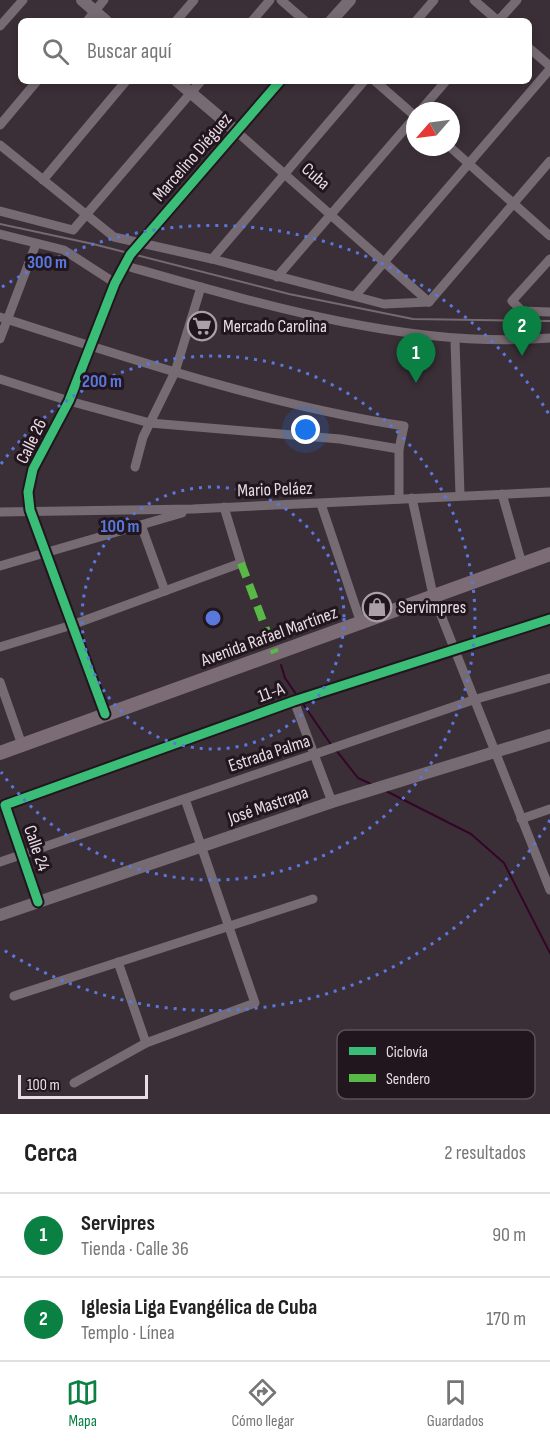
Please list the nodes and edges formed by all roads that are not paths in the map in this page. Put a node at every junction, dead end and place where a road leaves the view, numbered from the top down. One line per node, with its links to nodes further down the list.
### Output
1 (23, 0): 19 (street)
2 (82, 0): 11 (street)
3 (104, 0): 11 (street)
4 (194, 0): 12 (street)
5 (270, 0): 13 (street)
6 (281, 0): 14 (street)
7 (350, 0): 15 (street)
8 (434, 0): 16 (street)
9 (474, 0): 17 (street)
10 (517, 0): 18 (street)
11 (91, 16)
12 (179, 18)
13 (255, 18)
14 (302, 18)
15 (334, 18)
16 (419, 18)
17 (495, 18)
18 (501, 18)
19 (0, 26)
20 (532, 51): 21 (street)
21 (550, 68): 39 (street)
22 (34, 84): 33 (street)
23 (123, 84): 41 (street)
24 (180, 84): 30 (street, Cuba)
25 (198, 84): 30 (street)
26 (276, 84): 35 (street, Marcelino Diéguez)
27 (361, 84): 40 (street)
28 (378, 84): 32 (street)
29 (443, 84): 31 (street)
30 (191, 93): 35 (street, Cuba); 45 (street)
31 (428, 102)
32 (406, 109)
33 (0, 125)
34 (406, 128): 44 (street)
35 (236, 131): 40 (street, Cuba); 48 (street, Marcelino Diéguez)
36 (0, 146): 41 (street)
37 (460, 155): 39 (street)
38 (550, 161): 42 (street)
39 (469, 163): 42 (street); 53 (street)
40 (285, 174): 44 (street, Cuba); 50 (street)
41 (43, 180): 45 (street)
42 (514, 203): 47 (street); 58 (street)
43 (0, 212): 45 (street)
44 (332, 214): 53 (street, Cuba); 54 (street)
45 (86, 215): 48 (street)
46 (0, 234): 49 (street)
47 (550, 236)
48 (140, 243): 50 (street); 52 (street, Marcelino Diéguez)
49 (36, 244): 55 (street); 60 (street)
50 (212, 259): 54 (street)
51 (550, 259): 59 (street)
52 (127, 260): 55 (street, Calle 26); 56 (street)
53 (384, 262): 57 (street); 58 (street, Cuba)
54 (278, 276): 57 (street)
55 (115, 283): 64 (street, Calle 26)
56 (201, 287): 63 (street); 65 (street)
57 (356, 296): 58 (street)
58 (429, 302)
59 (550, 312)
60 (4, 319): 62 (street); 64 (street)
61 (550, 338): 63 (street)
62 (0, 339)
63 (455, 340): 73 (street)
64 (92, 344): 65 (street); 67 (street, Calle 26)
65 (175, 372): 68 (street); 69 (street)
66 (0, 379): 67 (street)
67 (69, 401): 68 (street); 79 (street, Calle 26)
68 (150, 423): 69 (street); 70 (street)
69 (399, 449): 75 (street)
70 (135, 467)
71 (550, 492): 72 (street, Mario Peláez)
72 (502, 494): 73 (street, Mario Peláez); 84 (street)
73 (460, 495): 74 (street, Mario Peláez)
74 (412, 498): 75 (street, Mario Peláez); 87 (street)
75 (399, 499): 76 (street, Mario Peláez)
76 (321, 504): 77 (street, Mario Peláez); 89 (street)
77 (224, 507): 78 (street, Mario Peláez); 86 (street)
78 (193, 509): 79 (street, Mario Peláez); 81 (street)
79 (30, 510): 80 (street, Mario Peláez); 82 (street, Calle 26)
80 (0, 512)
81 (141, 525): 82 (street); 86 (street)
82 (46, 554): 85 (street); 90 (street, Calle 26)
83 (550, 554): 84 (main road, Avenida Rafael Martínez)
84 (522, 564): 87 (main road, Avenida Rafael Martínez)
85 (0, 566)
86 (165, 591): 90 (street)
87 (434, 595): 89 (main road, Avenida Rafael Martínez); 92 (street)
88 (550, 619): 92 (street, 11-A)
89 (361, 623): 97 (main road, Avenida Rafael Martínez)
90 (72, 625): 91 (street); 97 (street, Calle 26)
91 (0, 647)
92 (453, 650): 95 (street); 96 (street, 11-A)
93 (550, 678): 95 (street, Estrada Palma)
94 (0, 682): 99 (street)
95 (473, 700): 100 (street); 102 (street, Estrada Palma)
96 (294, 701): 102 (street); 105 (street, 11-A)
97 (105, 714): 99 (main road, Avenida Rafael Martínez)
98 (550, 735): 100 (street, José Mastrapa)
99 (22, 745): 101 (main road, Avenida Rafael Martínez)
100 (494, 752): 104 (street, José Mastrapa); 107 (street)
101 (0, 753)
102 (313, 757): 103 (street, Estrada Palma); 104 (street)
103 (185, 799): 108 (street); 109 (street, Estrada Palma)
104 (332, 802): 108 (street, José Mastrapa)
105 (5, 805): 109 (street, Calle 24)
106 (550, 809): 107 (street)
107 (522, 819): 111 (street)
108 (202, 846): 113 (street, José Mastrapa); 115 (street)
109 (22, 855): 110 (street, Estrada Palma); 113 (street, Calle 24)
110 (0, 862)
111 (550, 890)
112 (313, 899): 115 (street)
113 (38, 902): 114 (street, José Mastrapa)
114 (0, 915)
115 (229, 926): 116 (street); 118 (street)
116 (118, 962): 117 (street); 118 (street)
117 (14, 996)
118 (146, 1043): 119 (street)
119 (75, 1083)

